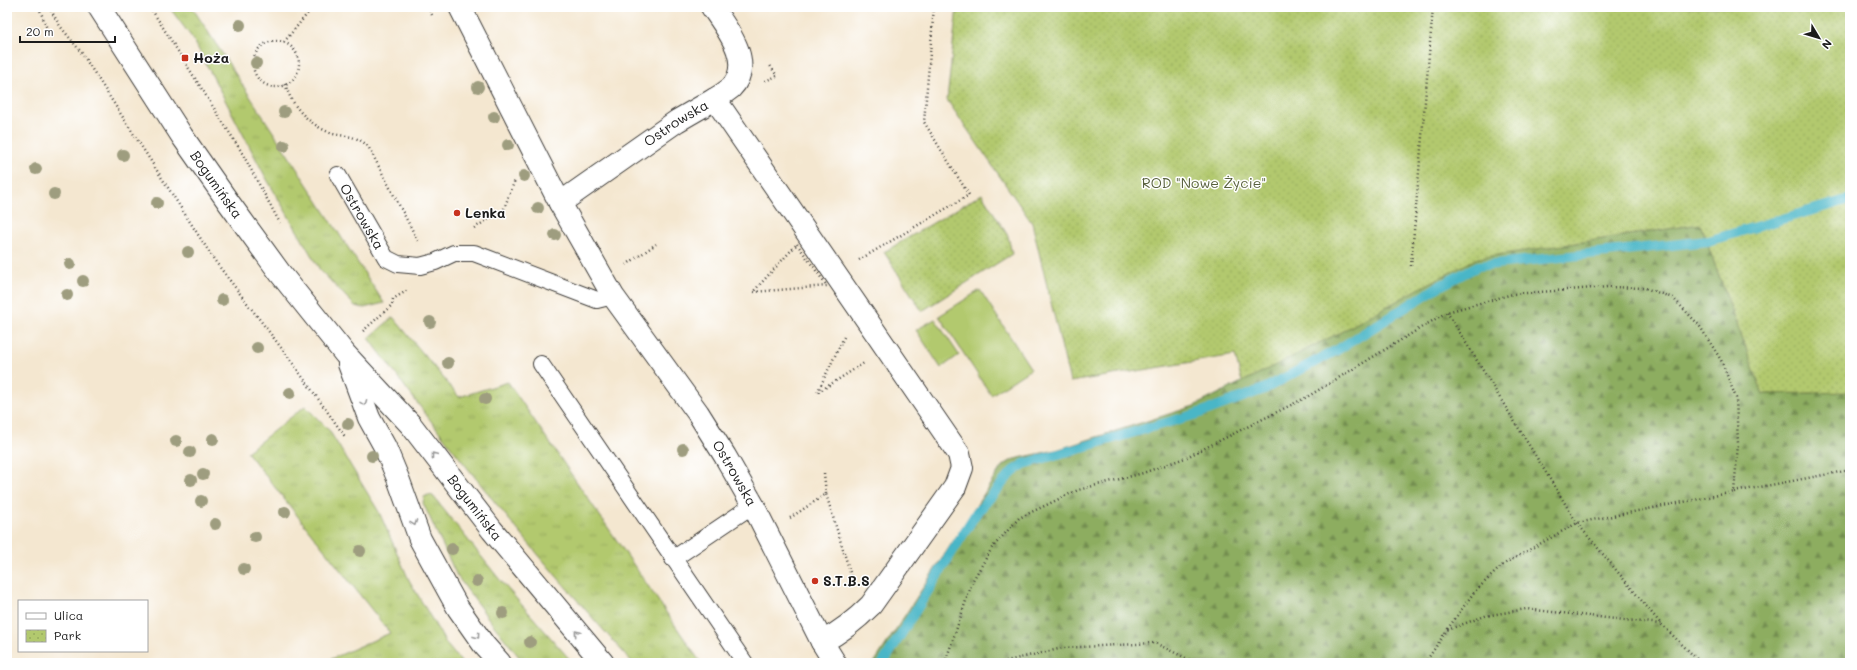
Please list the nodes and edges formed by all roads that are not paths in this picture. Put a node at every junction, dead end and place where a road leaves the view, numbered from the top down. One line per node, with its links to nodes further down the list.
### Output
1 (99, 7): 8 (street, Bogumińska)
2 (460, 7): 6 (street, Ostrowska)
3 (712, 7): 4 (street, Ostrowska)
4 (715, 99): 6 (street, Ostrowska); 12 (street)
5 (338, 175): 7 (lane, Ostrowska)
6 (560, 202): 7 (street, Ostrowska)
7 (613, 296): 10 (street, Ostrowska)
8 (345, 354): 13 (street, Bogumińska, one-way to 13); 14 (street, Bogumińska, one-way to 8)
9 (540, 364): 11 (lane)
10 (753, 505): 11 (lane); 12 (street, Ostrowska)
11 (672, 559): 15 (lane)
12 (822, 642): 16 (street, Ostrowska)
13 (500, 663)
14 (603, 663)
15 (745, 663)
16 (835, 663)

